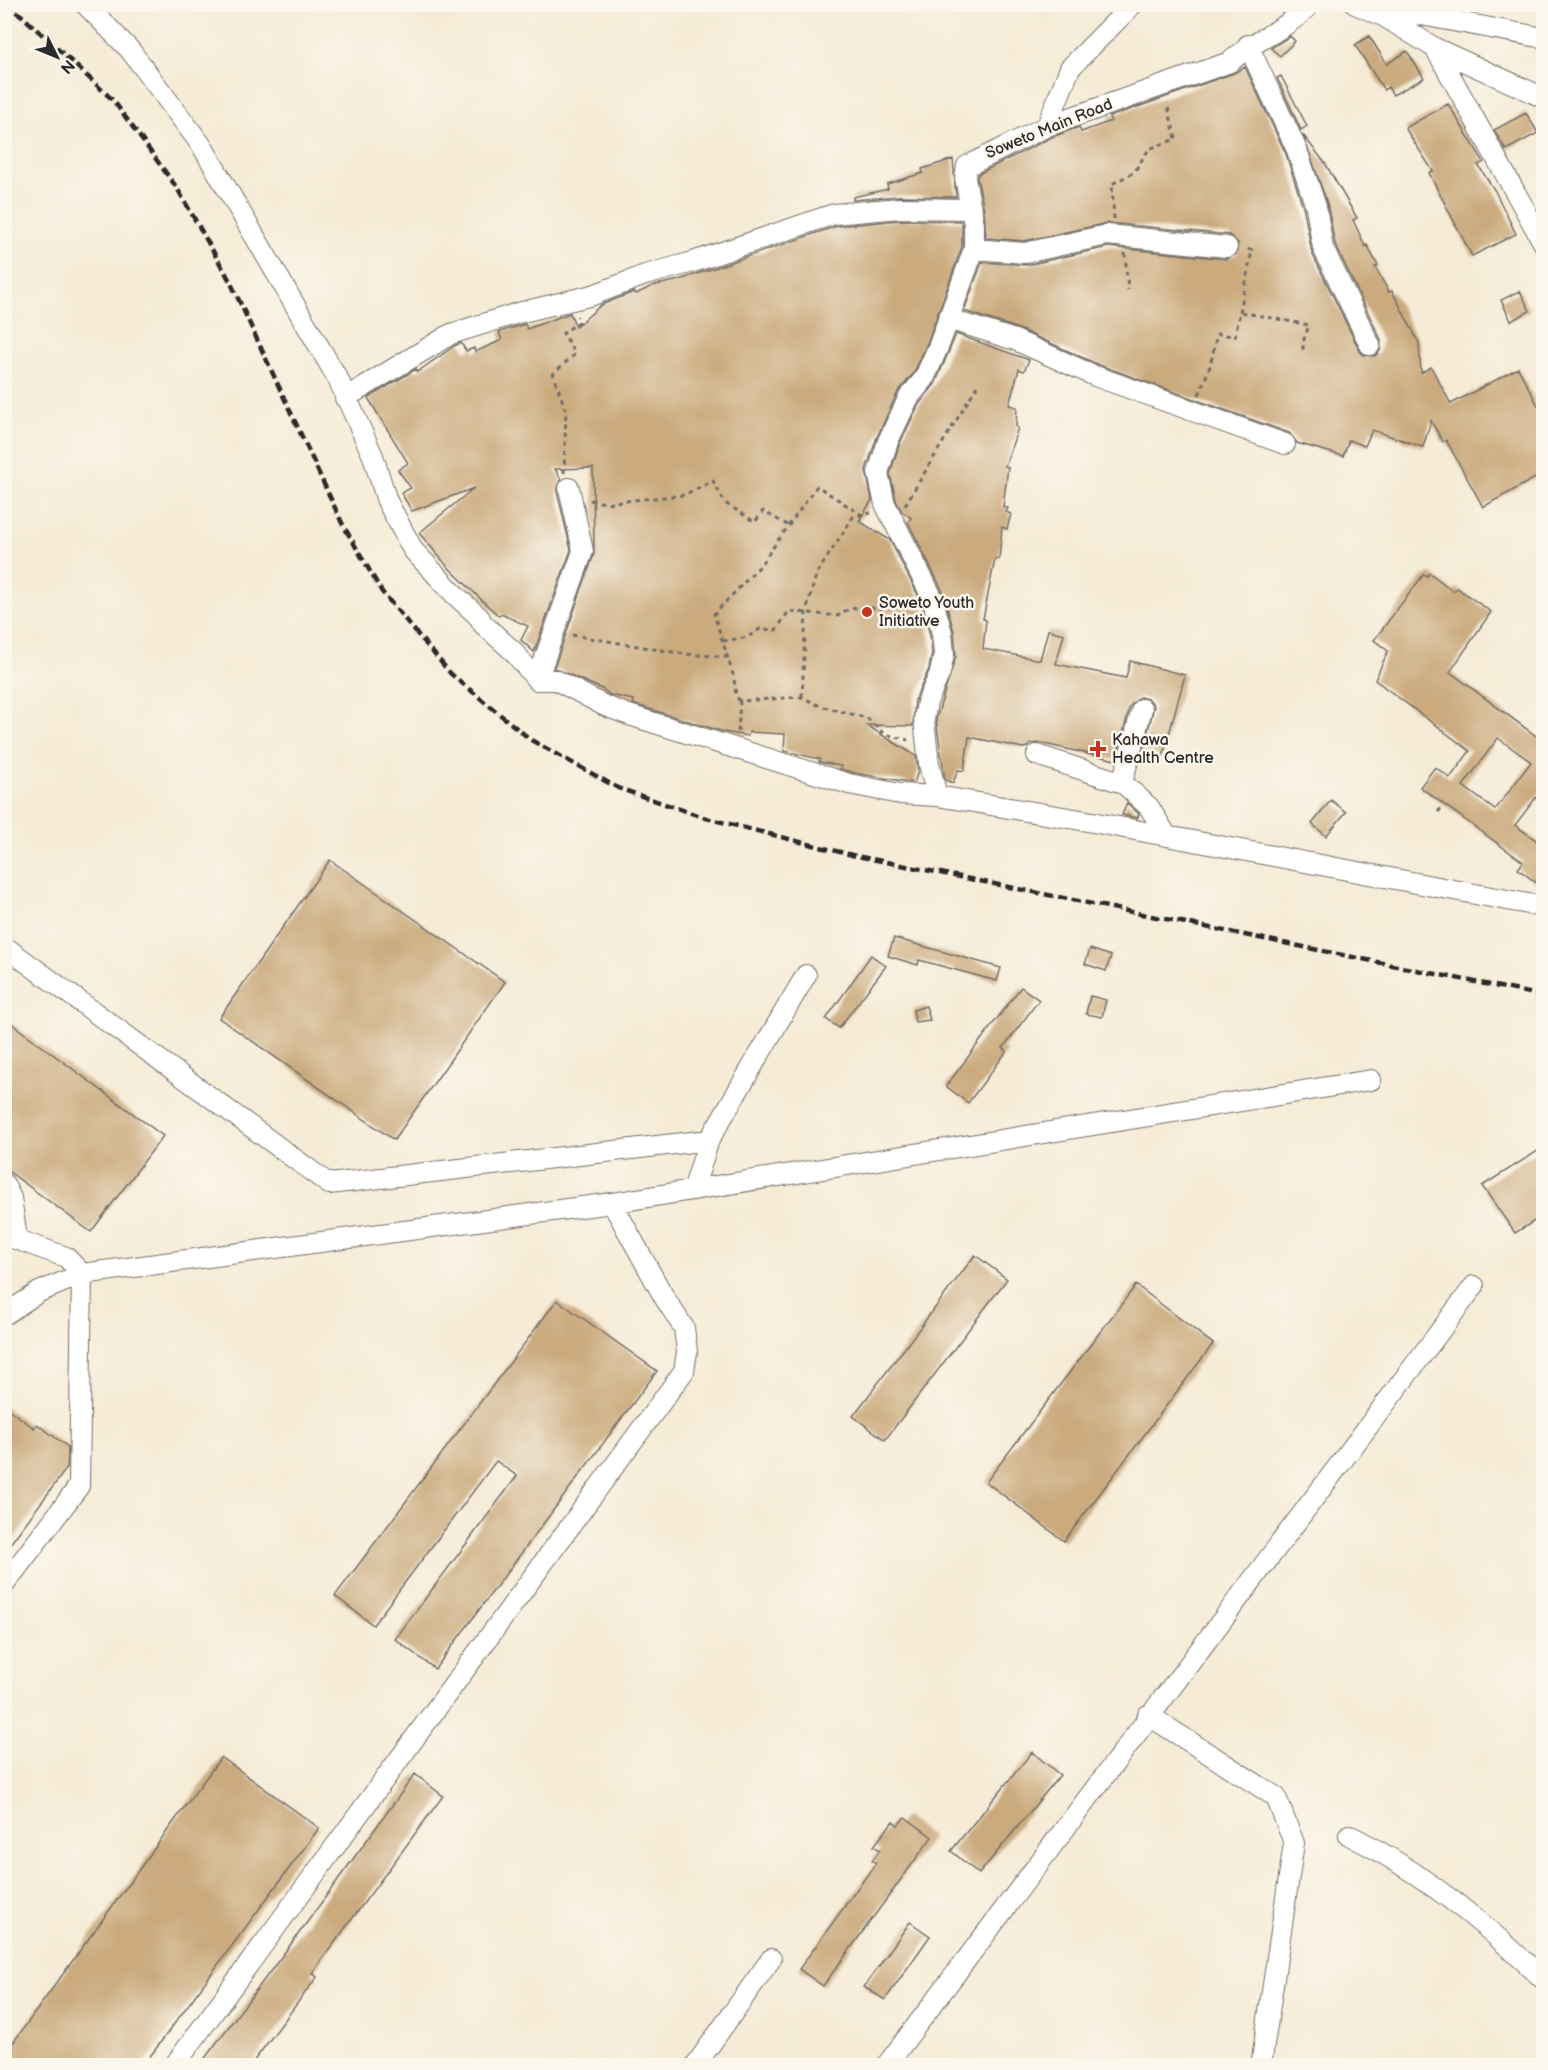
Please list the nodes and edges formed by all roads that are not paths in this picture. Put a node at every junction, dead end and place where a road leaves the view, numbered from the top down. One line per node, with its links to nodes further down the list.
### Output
1 (85, 4): 17 (street)
2 (1133, 4): 10 (street)
3 (1310, 4): 7 (street, Soweto Main Road)
4 (1355, 4): 8 (street)
5 (1364, 4): 6 (street)
6 (1544, 38)
7 (1248, 45): 10 (street, Soweto Main Road); 16 (street)
8 (1435, 48): 9 (street); 12 (street)
9 (1544, 98)
10 (1047, 126): 11 (street, Soweto Main Road)
11 (972, 209): 14 (street, Soweto Main Road); 17 (street)
12 (1544, 244)
13 (1227, 247): 14 (street)
14 (974, 249): 15 (street, Soweto Main Road)
15 (948, 318): 18 (street); 24 (street, Soweto Main Road)
16 (1371, 345)
17 (345, 398): 20 (street)
18 (1285, 444)
19 (570, 492): 20 (street)
20 (537, 680): 24 (street)
21 (1142, 709): 23 (street)
22 (1037, 755): 23 (street)
23 (1122, 783): 25 (street)
24 (937, 796): 25 (street)
25 (1167, 836): 26 (street)
26 (1544, 907)
27 (4, 946): 30 (street)
28 (807, 975): 30 (street)
29 (1371, 1080): 32 (street)
30 (709, 1140): 32 (street)
31 (4, 1184): 34 (street)
32 (693, 1190): 33 (street)
33 (612, 1203): 35 (street); 44 (street)
34 (11, 1236): 35 (street)
35 (82, 1274): 37 (street); 38 (street)
36 (1474, 1286): 39 (street)
37 (4, 1315)
38 (4, 1585)
39 (1148, 1715): 45 (street); 46 (street)
40 (1349, 1835): 42 (street)
41 (771, 1959): 43 (street)
42 (1544, 1980)
43 (703, 2063)
44 (174, 2066)
45 (886, 2066)
46 (1261, 2066)

